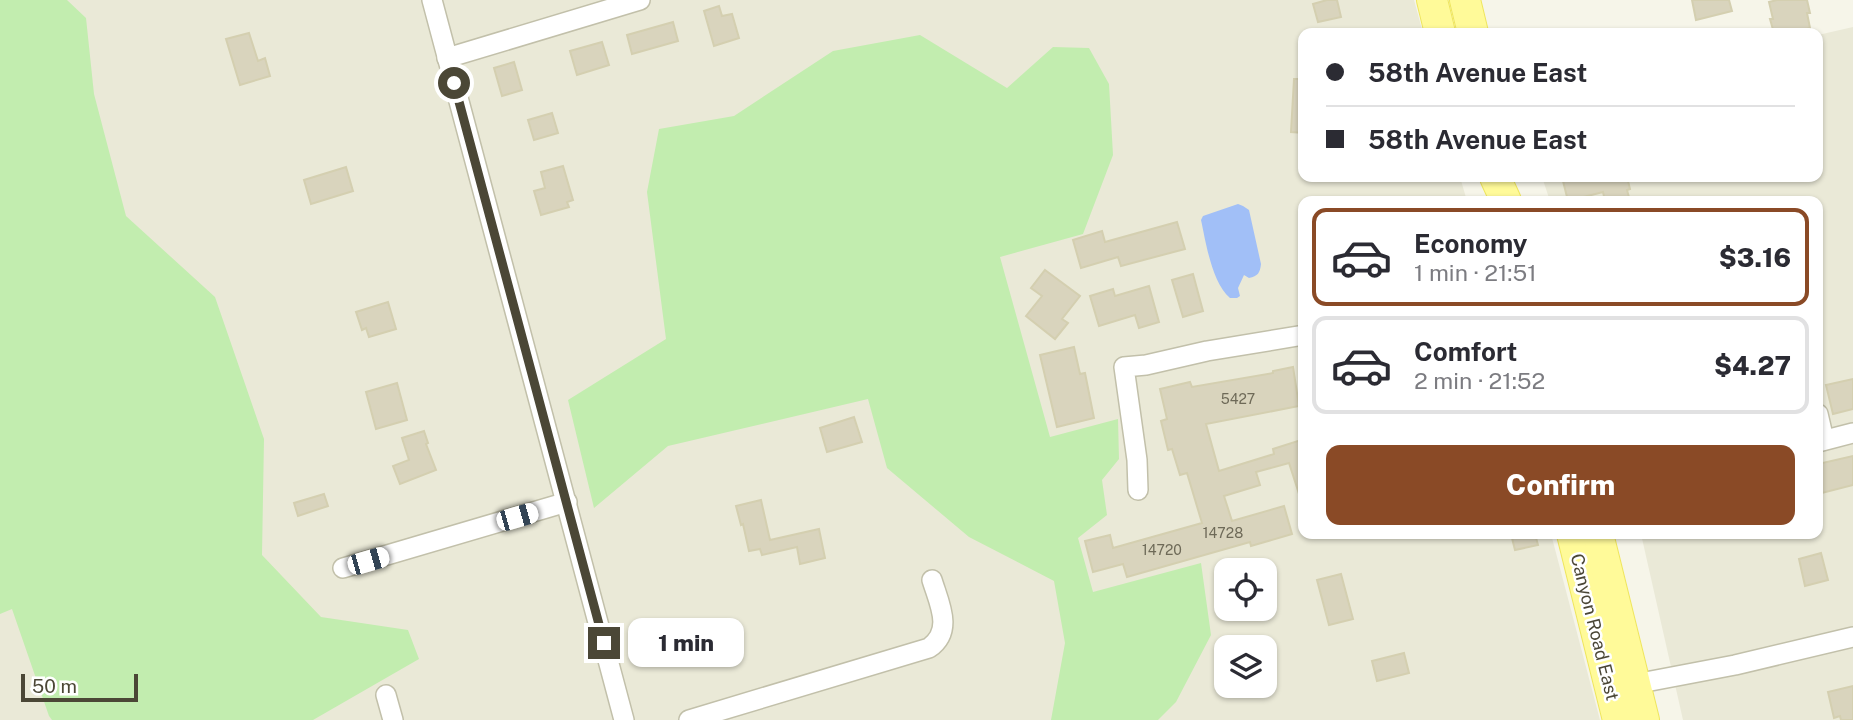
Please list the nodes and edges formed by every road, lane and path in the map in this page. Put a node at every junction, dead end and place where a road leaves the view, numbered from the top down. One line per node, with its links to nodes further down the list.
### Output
1 (432, 0): 7 (street)
2 (640, 0): 7 (street)
3 (1432, 0): 5 (main road)
4 (1465, 0): 6 (main road)
5 (1439, 28)
6 (1472, 28)
7 (447, 58): 12 (street)
8 (1298, 336): 11 (street)
9 (1853, 433): 10 (street)
10 (1823, 440)
11 (1138, 490)
12 (567, 502): 15 (street); 21 (street)
13 (1573, 539): 23 (main road, Canyon Road East)
14 (1599, 539): 18 (main road, Canyon Road East)
15 (344, 568)
16 (932, 580): 22 (street)
17 (1853, 637): 18 (street)
18 (1636, 684): 24 (main road, Canyon Road East)
19 (386, 695): 20 (street)
20 (393, 720)
21 (624, 720)
22 (689, 720)
23 (1618, 720)
24 (1644, 720)

